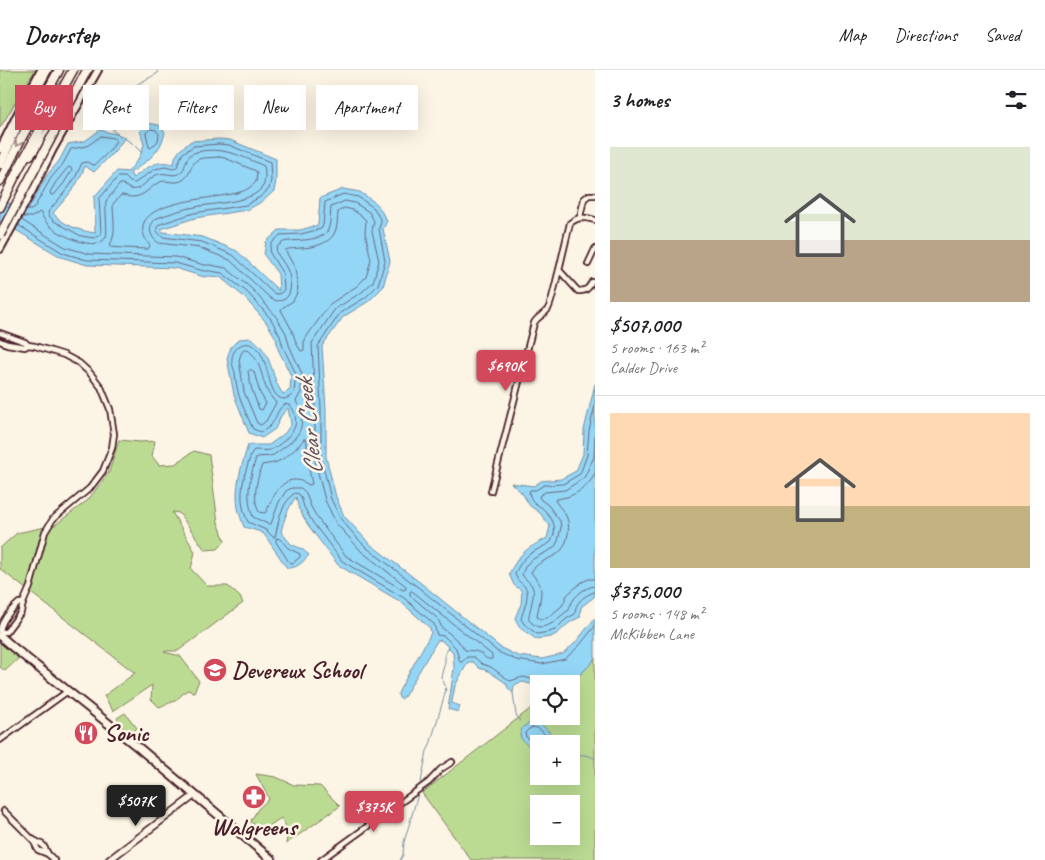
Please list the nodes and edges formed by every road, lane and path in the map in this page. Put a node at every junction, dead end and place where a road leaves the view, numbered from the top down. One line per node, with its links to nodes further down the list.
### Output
1 (41, 70): 7 (main road)
2 (47, 70): 8 (highway)
3 (59, 70): 10 (highway, one-way to 10)
4 (73, 70): 9 (highway)
5 (88, 70): 9 (highway); 15 (highway, bridge)
6 (98, 70): 16 (main road)
7 (0, 149)
8 (0, 164)
9 (19, 168): 12 (highway)
10 (0, 181)
11 (595, 195): 13 (street)
12 (0, 207)
13 (580, 217): 14 (street); 19 (street)
14 (595, 220)
15 (0, 235)
16 (0, 249)
17 (595, 249): 18 (street)
18 (588, 264)
19 (559, 270): 20 (street); 24 (street)
20 (592, 282)
21 (0, 333): 23 (street)
22 (0, 341): 23 (street)
23 (28, 346): 25 (street)
24 (492, 491)
25 (23, 602): 26 (street); 26 (street)
26 (0, 634): 27 (main road)
27 (68, 691): 28 (street); 30 (main road)
28 (0, 740)
29 (452, 762): 35 (street)
30 (195, 795): 32 (main road); 34 (street)
31 (4, 811): 33 (street)
32 (270, 859)
33 (54, 860)
34 (108, 860)
35 (321, 860)

